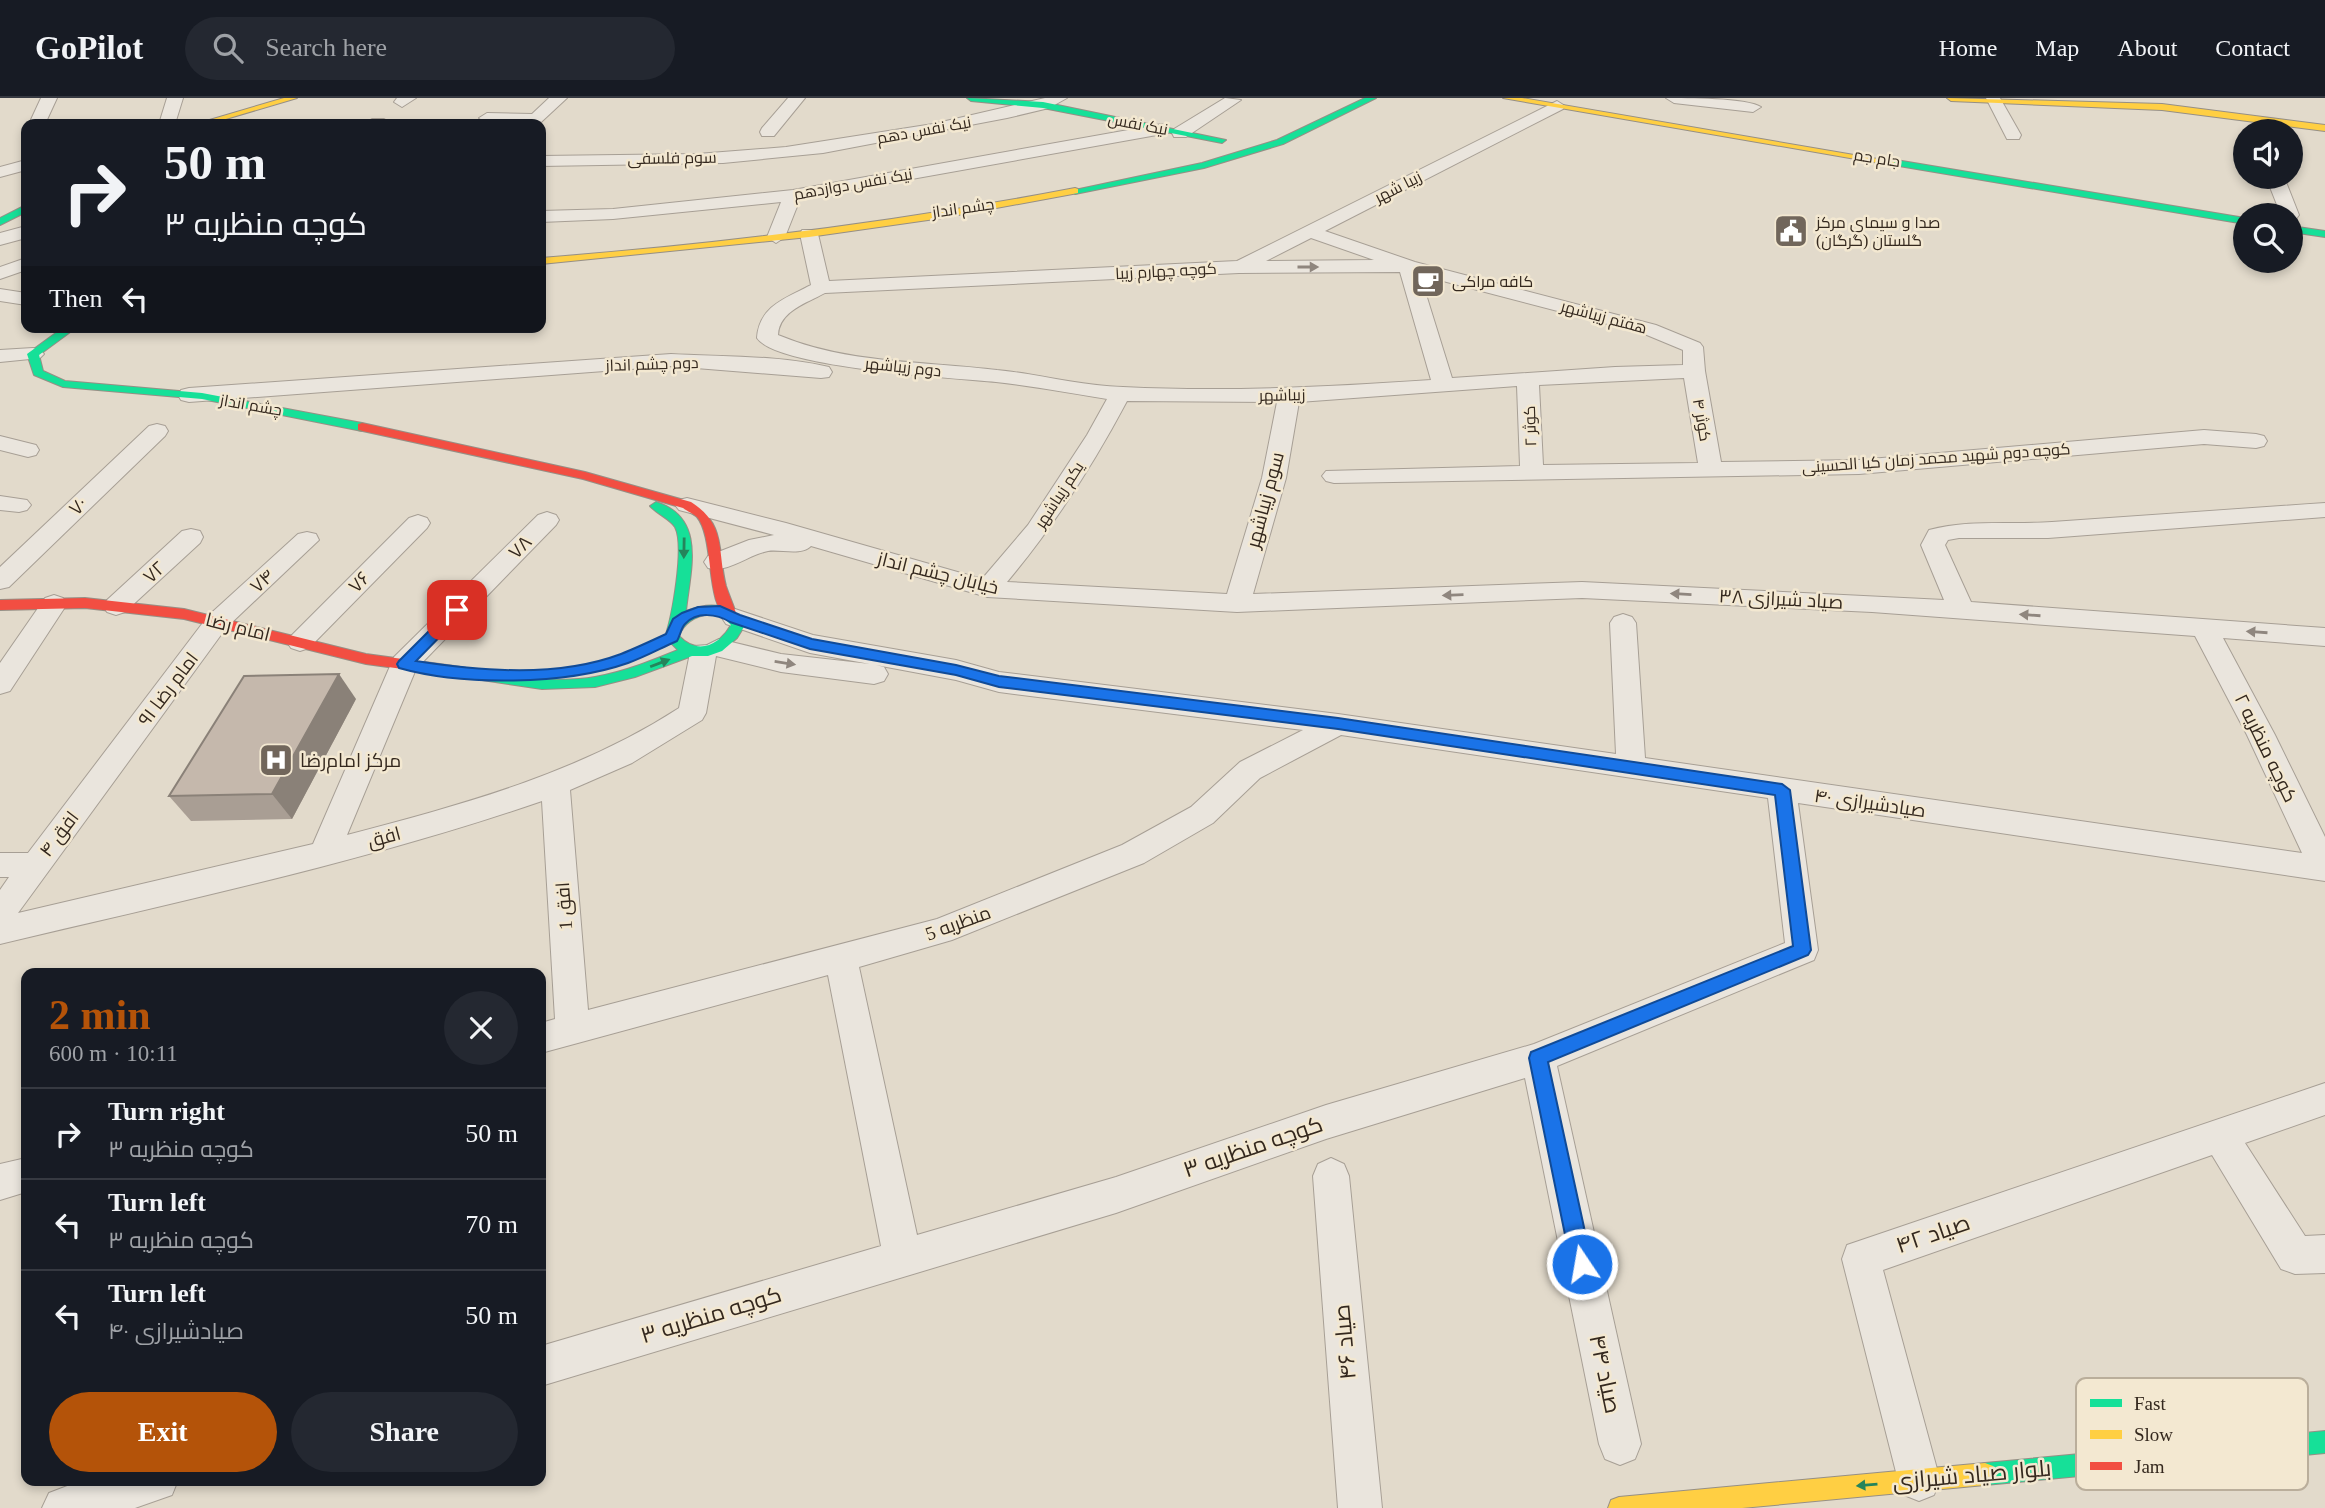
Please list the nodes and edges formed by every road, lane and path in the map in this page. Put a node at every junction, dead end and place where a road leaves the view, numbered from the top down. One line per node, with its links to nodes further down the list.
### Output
1 (49, 98): 20 (street)
2 (175, 98): 21 (street)
3 (293, 98): 22 (street)
4 (797, 98): 25 (street)
5 (971, 98): 15 (street, نیک نفس)
6 (1059, 98): 15 (street, نیک نفس دهم)
7 (1507, 98): 16 (street, جام جم)
8 (1674, 98): 14 (street)
9 (1734, 98): 14 (street)
10 (1951, 98): 12 (street)
11 (1364, 99): 41 (street, چشم انداز)
12 (1993, 99): 23 (street); 27 (street)
13 (1233, 100): 26 (street)
14 (1752, 103)
15 (1043, 106): 24 (street, نیک نفس); 29 (street, نیک نفس دهم)
16 (1557, 106): 36 (street, جام جم); 39 (street, زیبا شهر)
17 (520, 110): 18 (street)
18 (543, 113): 19 (street)
19 (487, 118)
20 (39, 119)
21 (169, 119)
22 (218, 119)
23 (2325, 128)
24 (1162, 129): 26 (street, نیک نفس); 33 (street, نیک نفس دوازدهم)
25 (768, 132)
26 (1180, 133): 28 (street, نیک نفس)
27 (2013, 135)
28 (1222, 140)
29 (804, 150): 31 (street, سوم فلسفی)
30 (21, 157): 32 (street)
31 (546, 161)
32 (0, 172)
33 (793, 195): 35 (street, نیک نفس دوازدهم); 43 (street)
34 (21, 211): 37 (street)
35 (546, 216)
36 (2233, 219)
37 (0, 222)
38 (2303, 227): 42 (street)
39 (1311, 232): 47 (street); 48 (street, زیبا شهر)
40 (21, 233): 44 (street)
41 (810, 234): 43 (street, چشم انداز); 50 (street)
42 (2325, 234)
43 (776, 237): 45 (street, چشم انداز)
44 (0, 239)
45 (546, 261)
46 (21, 266): 49 (street)
47 (1408, 266): 48 (street, کوچه چهارم زیبا, one-way to 47); 56 (street, هفتم زیباشهر); 58 (street)
48 (1239, 267): 50 (street, کوچه چهارم زیبا)
49 (0, 272)
50 (821, 287): 61 (street, دوم زیباشهر)
51 (0, 296): 52 (street)
52 (21, 298)
53 (60, 333): 54 (street)
54 (33, 354): 55 (street); 59 (street, چشم انداز)
55 (0, 356)
56 (1693, 371): 57 (street, زیباشهر); 67 (street, کوثر ۴)
57 (1528, 379): 58 (street, زیباشهر); 68 (street, کوثر ۲)
58 (1443, 385): 60 (street, زیباشهر)
59 (189, 395): 61 (street, دوم چشم انداز); 66 (street, چشم انداز)
60 (1289, 396): 61 (street, زیباشهر); 80 (street, سوم زیباشهر)
61 (1116, 401): 79 (street, یکم زیباشهر)
62 (157, 431): 78 (street, ۷۰)
63 (2256, 441): 67 (street, کوچه دوم شهید محمد زمان کیا الحسینی)
64 (0, 443): 65 (street)
65 (28, 450)
66 (527, 465): 70 (street, چشم انداز); 89 (street, چشم انداز, one-way to 89)
67 (1711, 469): 68 (street, کوچه دوم شهید محمد زمان کیا الحسینی)
68 (1532, 474): 69 (street, کوچه دوم شهید محمد زمان کیا الحسینی)
69 (1334, 476)
70 (687, 505): 76 (street, خیابان چشم انداز); 77 (street)
71 (2325, 510): 84 (street)
72 (547, 520): 94 (street, ۷۸)
73 (418, 523): 91 (street, ۷۶)
74 (191, 537): 83 (street, ۷۲)
75 (307, 540): 86 (street, ۷۴)
76 (874, 557): 77 (street); 79 (street, خیابان چشم انداز)
77 (717, 562): 85 (street)
78 (0, 581)
79 (987, 589): 80 (street, خیابان چشم انداز)
80 (1237, 603): 84 (street, صیاد شیرازی ۳۸, one-way to 80)
81 (54, 604): 82 (street, امام رضا); 83 (street, امام رضا); 97 (street)
82 (0, 605)
83 (116, 606): 86 (street, امام رضا)
84 (1961, 609): 88 (street, صیاد شیرازی ۳۸, one-way to 84)
85 (732, 616): 89 (street); 92 (street); 96 (street, ۴۰ صیادشیرازی)
86 (217, 622): 91 (street, امام رضا); 99 (street, امام رضا ۹۱)
87 (1623, 623): 100 (street)
88 (2204, 628): 90 (street, صیاد شیرازی ۳۸, one-way to 88); 106 (street, کوچه منظریه ۲)
89 (670, 634): 92 (street)
90 (2325, 637)
91 (300, 642): 94 (street, امام رضا)
92 (703, 651): 95 (street, امام رضا, one-way to 92); 96 (street, ۴۰ صیادشیرازی, one-way to 96); 101 (street, افق)
93 (635, 654): 95 (street, امام رضا)
94 (404, 664): 95 (street, امام رضا); 103 (street)
95 (472, 675)
96 (999, 681): 98 (street, ۴۰ صیادشیرازی)
97 (0, 684)
98 (1338, 724): 100 (street, ۴۰ صیادشیرازی); 109 (street, منظریه 5)
99 (118, 755): 105 (street, افق ۴)
100 (1631, 767): 102 (street, ۴۰ صیادشیرازی)
101 (555, 782): 103 (street, افق); 110 (street, افق 1)
102 (1782, 790): 106 (street, ۴۰ صیادشیرازی); 112 (street, کوچه منظریه ۳)
103 (324, 853): 108 (street, افق)
104 (0, 865): 105 (street)
105 (36, 865): 107 (street, افق ۴)
106 (2325, 869)
107 (0, 914)
108 (0, 931)
109 (841, 958): 110 (street, منظریه 5); 119 (street)
110 (573, 1030): 111 (street, منظریه 5)
111 (546, 1037)
112 (1538, 1058): 119 (street, کوچه منظریه ۳); 121 (street, صیاد ۴۴)
113 (2325, 1099): 114 (street)
114 (2220, 1136): 118 (street); 123 (street, صیاد ۴۲)
115 (21, 1176): 117 (street)
116 (1331, 1176): 126 (street, صیاد ۴۶)
117 (0, 1182)
118 (2325, 1254)
119 (904, 1258): 120 (street, کوچه منظریه ۳)
120 (546, 1365)
121 (1620, 1444)
122 (2076, 1465): 123 (street, بلوار صیاد شیرازی)
123 (1919, 1480): 127 (street, بلوار صیاد شیرازی, one-way to 127)
124 (137, 1486): 125 (street)
125 (64, 1508)
126 (1360, 1508)
127 (1619, 1508)

